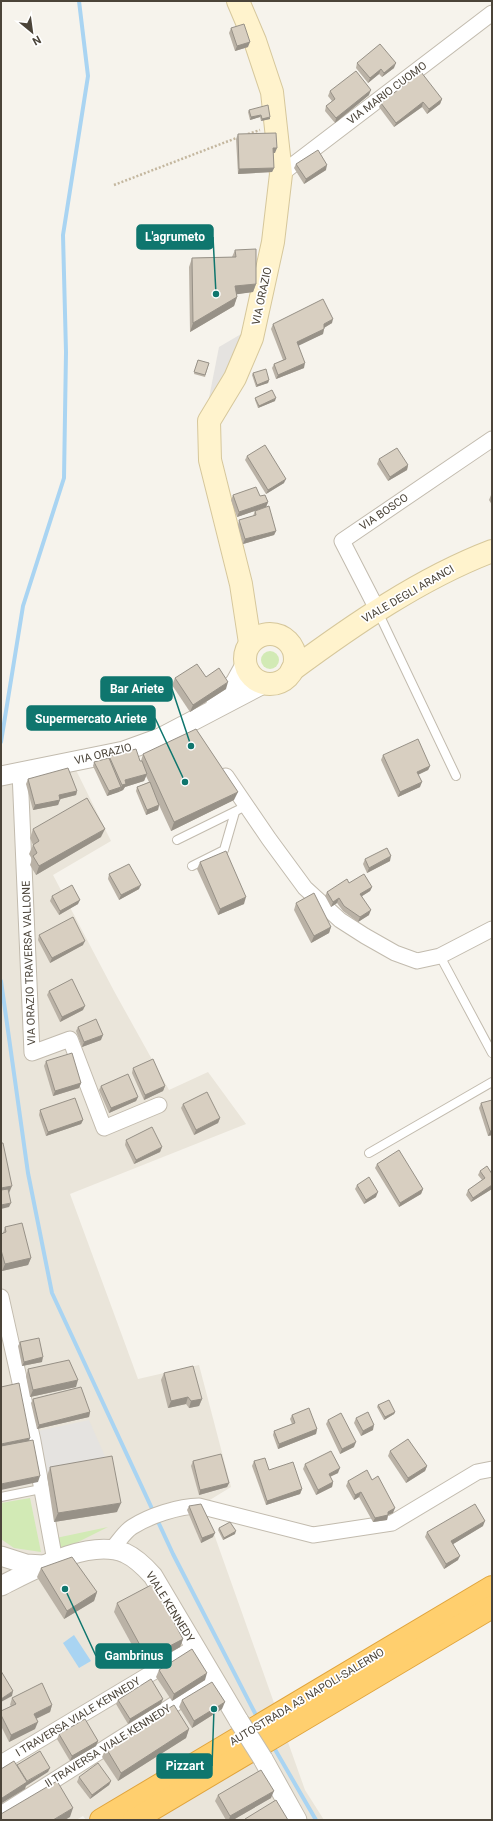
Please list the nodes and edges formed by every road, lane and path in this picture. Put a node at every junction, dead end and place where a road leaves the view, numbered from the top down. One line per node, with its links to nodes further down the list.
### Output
1 (238, 1): 3 (main road, VIA ORAZIO)
2 (492, 12): 4 (street, VIA MARIO CUOMO)
3 (276, 125): 4 (main road, VIA ORAZIO); 5 (path)
4 (281, 174): 10 (main road, VIA ORAZIO)
5 (114, 185)
6 (492, 439): 8 (street, VIA BOSCO)
7 (492, 551): 8 (main road, VIALE DEGLI ARANCI)
8 (378, 611): 9 (main road, VIALE DEGLI ARANCI); 17 (lane)
9 (348, 629): 10 (main road); 12 (main road)
10 (269, 639): 11 (main road); 12 (main road)
11 (245, 665): 13 (main road); 14 (street)
12 (292, 670): 13 (main road)
13 (265, 683): 14 (street)
14 (195, 725): 16 (street, VIA ORAZIO)
15 (216, 761): 18 (street)
16 (8, 775): 25 (street, VIA ORAZIO TRAVERSA VALLONE)
17 (456, 776)
18 (241, 809): 19 (lane); 20 (lane); 22 (street)
19 (177, 840)
20 (192, 866)
21 (492, 929): 22 (street)
22 (440, 956): 23 (lane)
23 (492, 1053)
24 (492, 1082): 26 (lane)
25 (158, 1105)
26 (368, 1153)
27 (1, 1297): 29 (street)
28 (492, 1469): 31 (street)
29 (41, 1489): 30 (lane); 33 (street)
30 (1, 1497)
31 (112, 1550): 33 (street, VIALE KENNEDY); 37 (street, VIALE KENNEDY)
32 (6, 1563): 33 (street); 34 (street)
33 (49, 1563)
34 (1, 1586)
35 (492, 1587): 41 (highway, AUTOSTRADA A3 NAPOLI-SALERNO)
36 (492, 1607): 42 (highway, AUTOSTRADA A3 NAPOLI-SALERNO)
37 (195, 1647): 38 (street, VIALE KENNEDY); 39 (street, I TRAVERSA VIALE KENNEDY)
38 (214, 1679): 40 (street, II TRAVERSA VIALE KENNEDY); 43 (street, VIALE KENNEDY, bridge)
39 (1, 1763)
40 (1, 1814)
41 (101, 1820)
42 (134, 1820)
43 (297, 1820)

